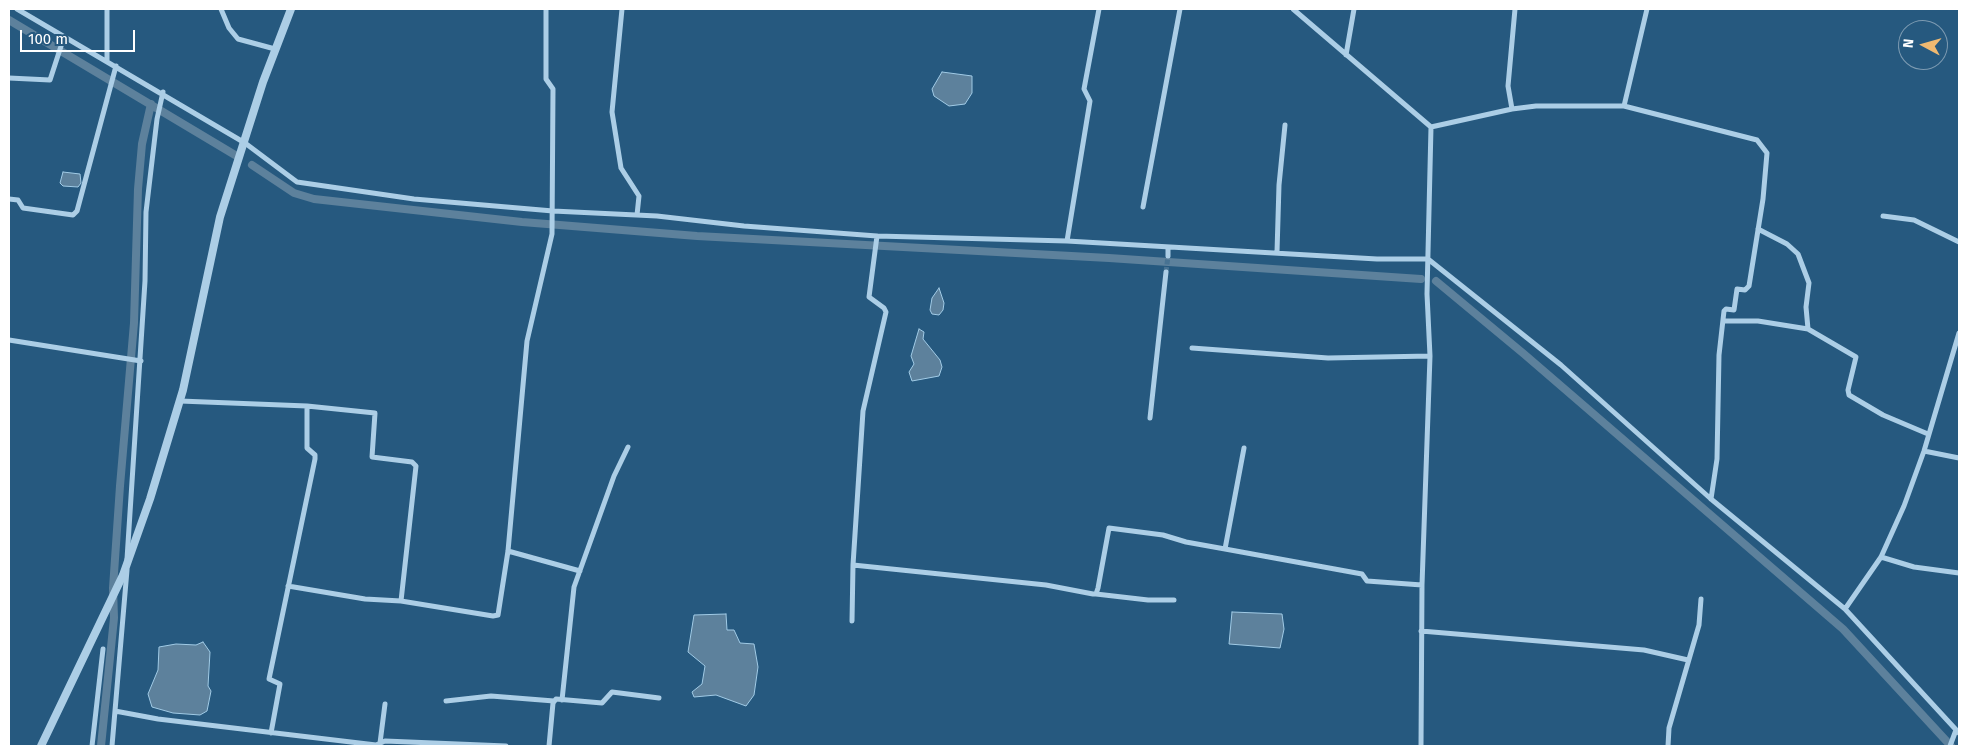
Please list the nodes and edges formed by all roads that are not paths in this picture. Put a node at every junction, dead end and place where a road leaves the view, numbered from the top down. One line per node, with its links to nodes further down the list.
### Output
1 (17, 9): 13 (street)
2 (107, 9): 16 (street)
3 (221, 9): 14 (street)
4 (291, 9): 14 (street)
5 (546, 9): 27 (street)
6 (622, 9): 28 (street)
7 (1099, 9): 32 (street)
8 (1180, 9): 26 (street)
9 (1293, 9): 15 (street)
10 (1354, 9): 15 (street)
11 (1515, 9): 21 (street)
12 (1647, 9): 20 (street)
13 (64, 38): 16 (street); 18 (street)
14 (275, 49): 24 (street)
15 (1346, 55): 23 (street)
16 (107, 60): 17 (street)
17 (116, 66): 19 (street); 25 (street)
18 (9, 78)
19 (163, 92): 24 (street); 45 (street)
20 (1624, 106): 21 (street); 30 (street)
21 (1512, 109): 23 (street)
22 (1285, 125): 35 (street)
23 (1431, 127): 37 (street)
24 (245, 143): 27 (street); 46 (street)
25 (9, 198)
26 (1143, 207)
27 (553, 211): 28 (street); 56 (street)
28 (637, 215): 31 (street)
29 (1883, 216): 33 (street)
30 (1758, 229): 39 (street); 40 (street)
31 (878, 236): 32 (street); 59 (street)
32 (1067, 241): 34 (street)
33 (1959, 242)
34 (1168, 248): 35 (street); 36 (street)
35 (1277, 252): 37 (street)
36 (1168, 256)
37 (1428, 259): 44 (street); 54 (street)
38 (1166, 272): 48 (street)
39 (1724, 320): 40 (street); 54 (street)
40 (1808, 329): 49 (street)
41 (1959, 333): 49 (street)
42 (9, 340): 45 (street)
43 (1192, 348): 44 (street)
44 (1430, 356): 62 (street)
45 (138, 360): 58 (street)
46 (180, 401): 47 (street); 58 (street)
47 (307, 406): 63 (street); 67 (street)
48 (1150, 418)
49 (1928, 434): 52 (street)
50 (628, 447): 60 (street)
51 (1244, 448): 55 (street)
52 (1924, 451): 53 (street); 57 (street)
53 (1959, 458)
54 (1711, 500): 68 (street)
55 (1226, 548): 62 (street); 64 (street)
56 (508, 552): 60 (street); 67 (street)
57 (1881, 557): 61 (street); 68 (street)
58 (127, 565): 78 (street); 84 (street)
59 (852, 565): 64 (street); 69 (street)
60 (580, 571): 74 (street)
61 (1959, 573)
62 (1422, 585): 70 (street)
63 (288, 586): 67 (street); 80 (street)
64 (1096, 594): 66 (street)
65 (1701, 599): 72 (street)
66 (1174, 600)
67 (401, 601)
68 (1844, 609): 79 (street)
69 (852, 621)
70 (1421, 631): 72 (street); 90 (street)
71 (103, 649): 85 (street)
72 (1688, 660): 91 (street)
73 (659, 698): 74 (street)
74 (562, 700): 76 (street)
75 (446, 701): 76 (street)
76 (554, 701): 89 (street)
77 (386, 704): 82 (street)
78 (115, 711): 80 (street); 86 (street)
79 (1957, 732): 92 (street)
80 (271, 733): 81 (street)
81 (322, 740): 82 (street); 87 (street)
82 (380, 743): 83 (street)
83 (436, 745): 88 (street)
84 (41, 746)
85 (92, 746)
86 (112, 746)
87 (320, 746)
88 (506, 746)
89 (549, 746)
90 (1421, 746)
91 (1668, 746)
92 (1950, 746)

